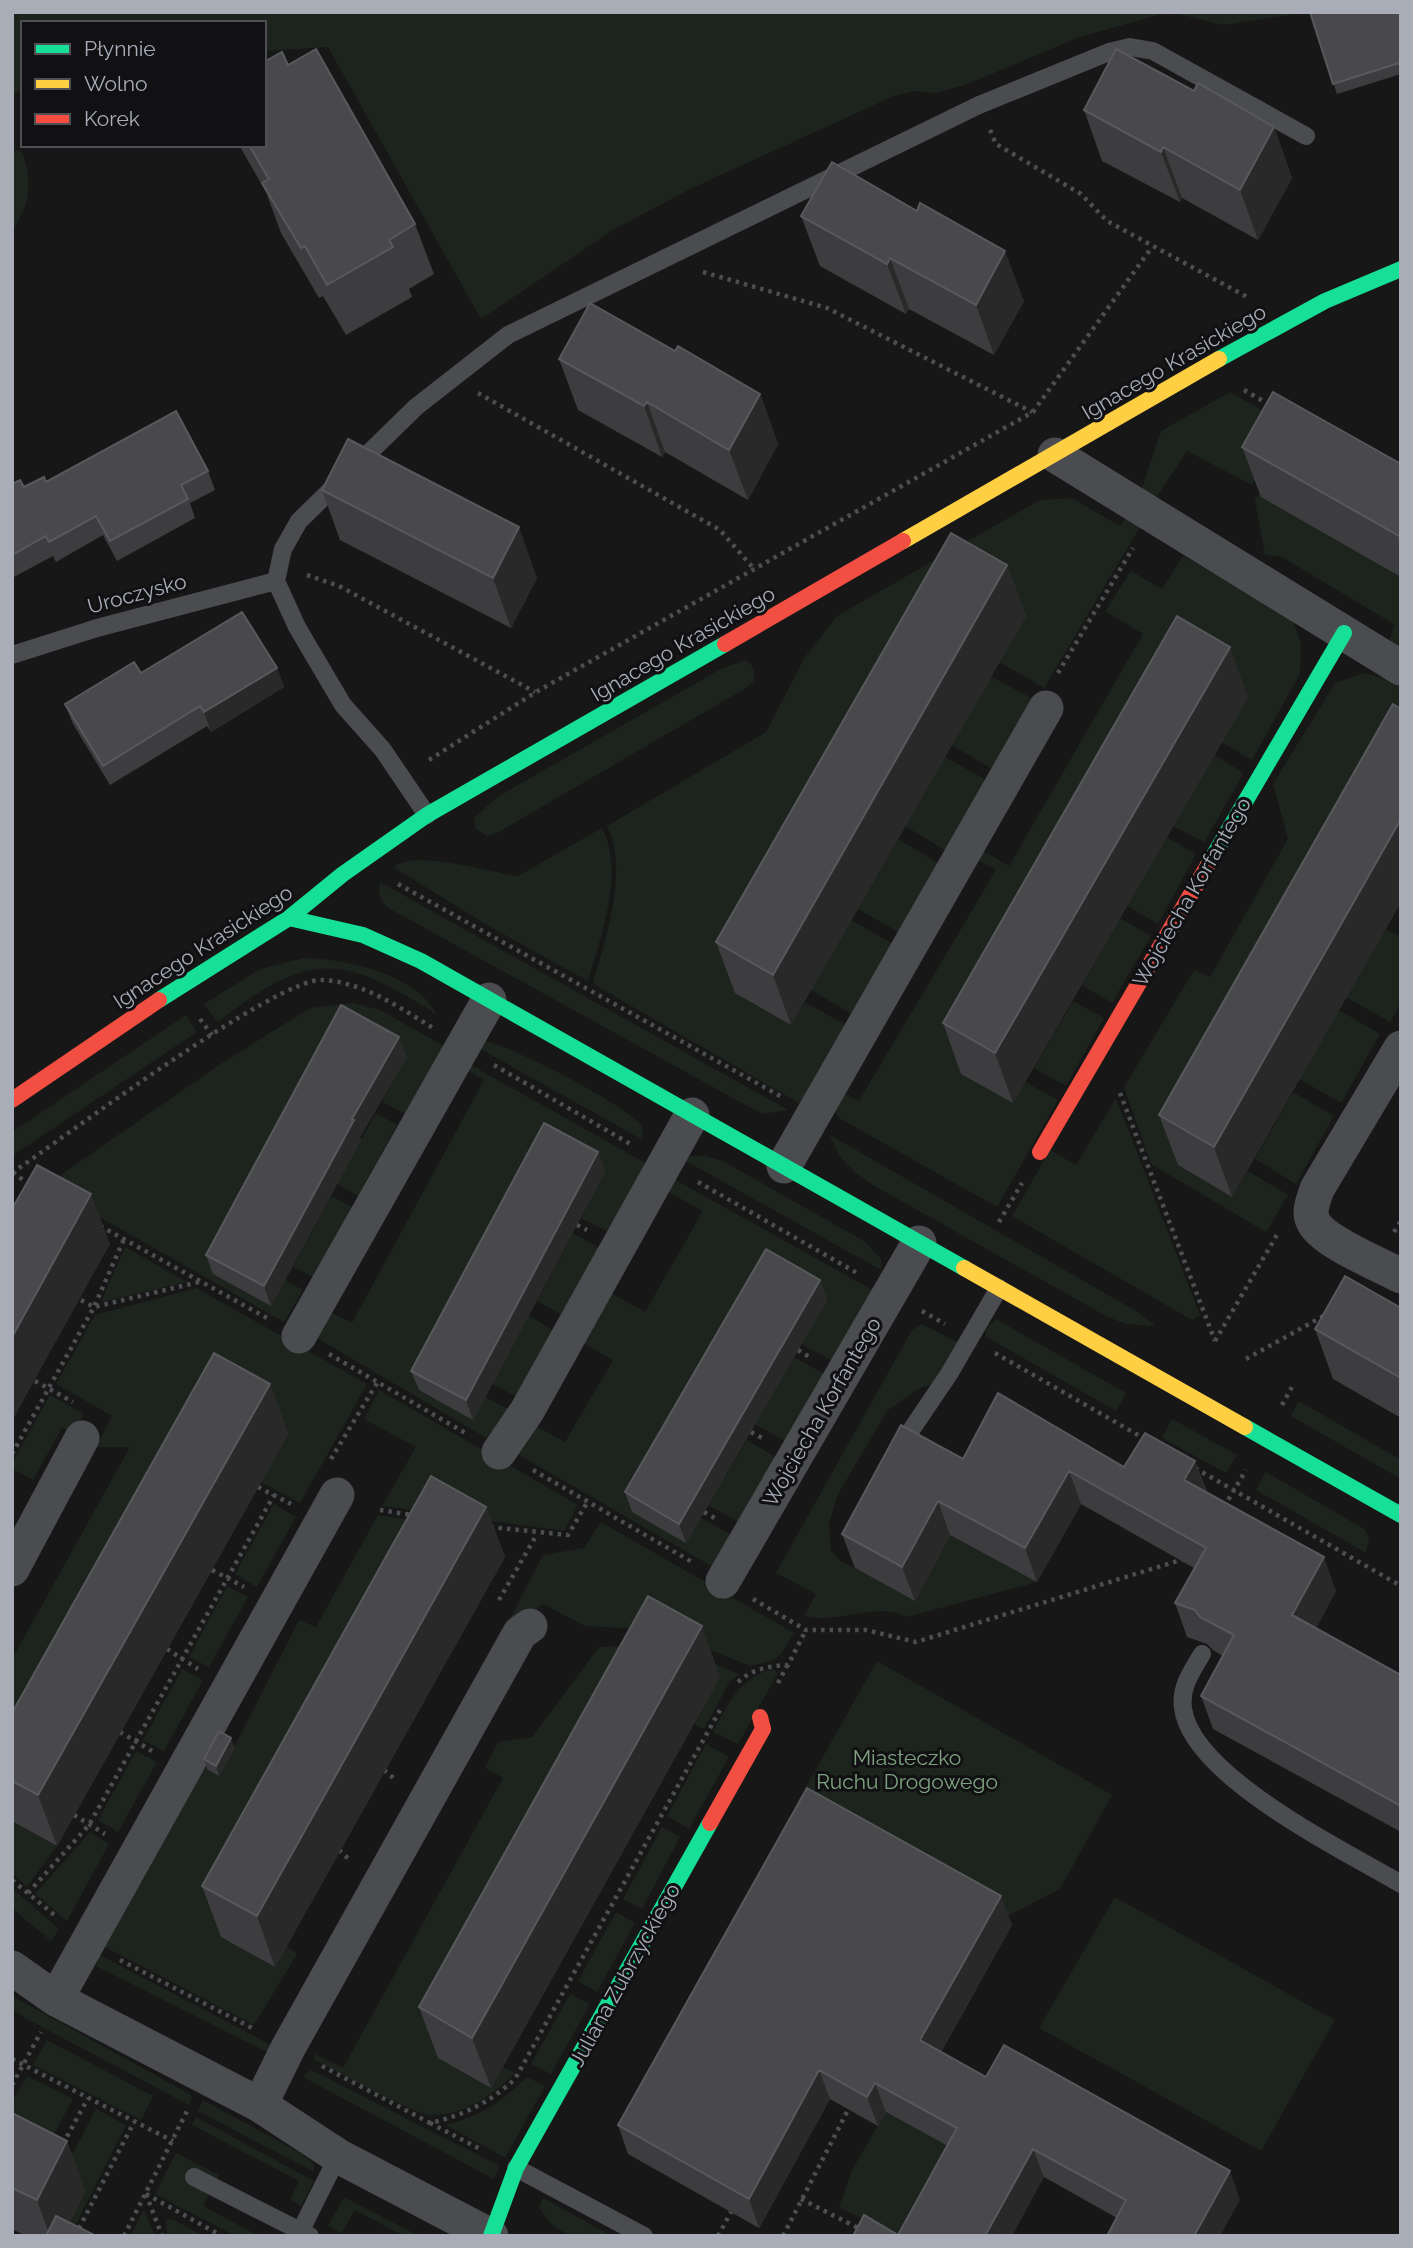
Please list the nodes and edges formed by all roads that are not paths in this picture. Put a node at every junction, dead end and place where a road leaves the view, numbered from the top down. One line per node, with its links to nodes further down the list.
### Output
1 (1306, 136): 4 (lane)
2 (1401, 269): 3 (street, Ignacego Krasickiego)
3 (1055, 455): 5 (street); 9 (street, Ignacego Krasickiego)
4 (276, 581): 6 (lane, Uroczysko); 9 (lane)
5 (1344, 633): 7 (street); 15 (street, Wojciecha Korfantego)
6 (12, 655)
7 (1401, 668)
8 (1046, 708): 16 (street)
9 (427, 815): 10 (street, Ignacego Krasickiego)
10 (289, 918): 11 (street); 13 (street, Ignacego Krasickiego)
11 (489, 1000): 14 (street); 20 (street)
12 (1401, 1048): 18 (street)
13 (12, 1100)
14 (692, 1115): 16 (street); 22 (street)
15 (1040, 1152)
16 (784, 1166): 17 (street)
17 (919, 1243): 19 (street); 27 (street, Wojciecha Korfantego)
18 (1401, 1276)
19 (999, 1288): 23 (lane); 25 (street)
20 (299, 1336)
21 (82, 1438): 26 (street)
22 (499, 1452)
23 (891, 1463)
24 (337, 1495): 33 (street)
25 (1401, 1515)
26 (12, 1569)
27 (723, 1581)
28 (530, 1626): 34 (street)
29 (1202, 1654): 31 (lane)
30 (760, 1717): 36 (street, Juliana Zubrzyckiego)
31 (1401, 1884)
32 (12, 1968): 33 (street, Juliana Zubrzyckiego)
33 (56, 1999): 34 (street, Juliana Zubrzyckiego)
34 (260, 2105): 35 (street, Juliana Zubrzyckiego)
35 (338, 2156): 38 (lane); 39 (street, Juliana Zubrzyckiego)
36 (516, 2168): 39 (street, Juliana Zubrzyckiego); 40 (lane)
37 (194, 2177): 38 (lane)
38 (303, 2234)
39 (491, 2236)
40 (643, 2236)

